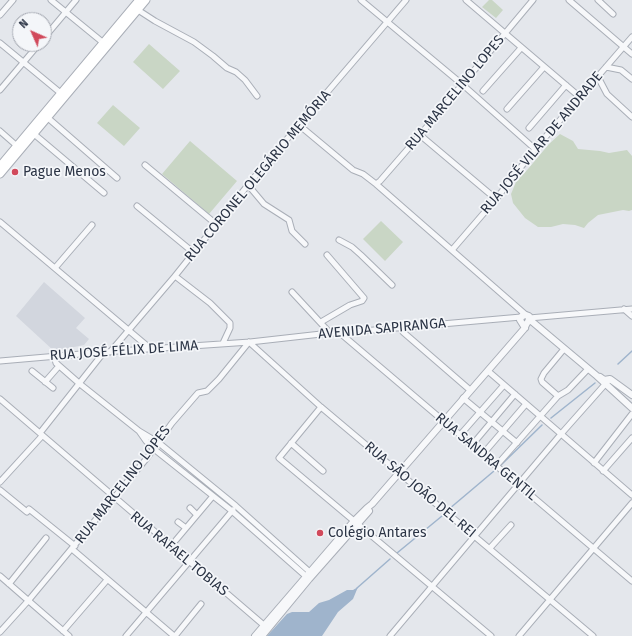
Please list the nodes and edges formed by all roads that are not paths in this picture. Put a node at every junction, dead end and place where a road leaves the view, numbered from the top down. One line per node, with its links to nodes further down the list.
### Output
1 (13, 0): 15 (street)
2 (51, 0): 13 (street)
3 (76, 0): 13 (street)
4 (139, 0): 21 (main road)
5 (146, 0): 12 (main road)
6 (361, 0): 16 (street)
7 (406, 0): 16 (street, RUA CORONEL OLEGÁRIO MEMÓRIA)
8 (466, 0): 18 (street)
9 (533, 0): 18 (street, RUA MARCELINO LOPES)
10 (569, 0): 22 (street)
11 (598, 0): 14 (street)
12 (138, 10): 21 (main road); 36 (street)
13 (65, 13): 17 (street); 21 (street)
14 (613, 14)
15 (0, 15)
16 (388, 22): 31 (street); 41 (street, RUA CORONEL OLEGÁRIO MEMÓRIA)
17 (52, 28)
18 (505, 34): 23 (street); 31 (street, RUA MARCELINO LOPES)
19 (632, 37): 22 (street, RUA JOSÉ VILAR DE ANDRADE)
20 (0, 43): 26 (street)
21 (105, 45): 35 (main road)
22 (624, 47): 25 (street); 28 (street, RUA JOSÉ VILAR DE ANDRADE)
23 (521, 48): 27 (street); 34 (street)
24 (32, 52): 26 (street)
25 (632, 54)
26 (23, 63): 33 (street); 35 (street)
27 (544, 67): 32 (street); 38 (street)
28 (606, 67): 29 (street, RUA JOSÉ VILAR DE ANDRADE); 30 (street)
29 (598, 77): 37 (street, RUA JOSÉ VILAR DE ANDRADE); 39 (street)
30 (632, 79)
31 (463, 84): 45 (street, RUA MARCELINO LOPES); 47 (street)
32 (566, 85): 37 (street); 42 (street)
33 (0, 90)
34 (483, 91)
35 (63, 95): 40 (main road); 46 (main road)
36 (257, 96)
37 (581, 98): 47 (street, RUA JOSÉ VILAR DE ANDRADE)
38 (507, 109)
39 (632, 116)
40 (48, 118): 44 (main road); 51 (street)
41 (299, 125): 52 (street); 53 (street, RUA CORONEL OLEGÁRIO MEMÓRIA)
42 (529, 128)
43 (0, 131): 46 (street)
44 (34, 134): 50 (main road); 54 (street)
45 (420, 135): 52 (street, RUA MARCELINO LOPES); 55 (street)
46 (17, 146): 49 (main road)
47 (535, 149): 55 (street, RUA JOSÉ VILAR DE ANDRADE)
48 (145, 165): 58 (street)
49 (0, 166)
50 (0, 174)
51 (117, 178)
52 (376, 184): 62 (street)
53 (248, 185): 58 (street, RUA CORONEL OLEGÁRIO MEMÓRIA); 61 (street)
54 (104, 193)
55 (496, 199): 62 (street, RUA JOSÉ VILAR DE ANDRADE)
56 (137, 206): 63 (street)
57 (0, 222): 65 (street)
58 (216, 224): 63 (street, RUA CORONEL OLEGÁRIO MEMÓRIA)
59 (92, 226): 65 (street)
60 (338, 240): 67 (street)
61 (305, 244)
62 (452, 250): 72 (street)
63 (194, 253): 66 (street, RUA CORONEL OLEGÁRIO MEMÓRIA)
64 (327, 255): 73 (street)
65 (55, 268): 74 (street)
66 (175, 276): 74 (street, RUA CORONEL OLEGÁRIO MEMÓRIA); 79 (street)
67 (392, 285)
68 (292, 292): 73 (street)
69 (624, 309): 70 (street, AVENIDA SAPIRANGA); 71 (street); 72 (street, AVENIDA SAPIRANGA)
70 (632, 309)
71 (632, 316)
72 (526, 319): 77 (street, AVENIDA SAPIRANGA); 81 (street); 88 (street)
73 (321, 322): 76 (street)
74 (129, 329): 80 (street); 82 (street, RUA CORONEL OLEGÁRIO MEMÓRIA)
75 (403, 332): 96 (street)
76 (330, 333): 77 (street, AVENIDA SAPIRANGA); 78 (street, AVENIDA SAPIRANGA)
77 (340, 333): 108 (street, RUA SANDRA GENTIL)
78 (249, 342): 79 (street, RUA JOSÉ FÉLIX DE LIMA); 103 (street, RUA SÃO JOÃO DEL REI); 116 (street, RUA MARCELINO LOPES)
79 (222, 343): 80 (street, RUA JOSÉ FÉLIX DE LIMA)
80 (152, 350): 82 (street, RUA JOSÉ FÉLIX DE LIMA)
81 (564, 350): 86 (street); 99 (street)
82 (107, 352): 83 (street, RUA JOSÉ FÉLIX DE LIMA); 92 (street, RUA CORONEL OLEGÁRIO MEMÓRIA)
83 (54, 356): 84 (street, RUA JOSÉ FÉLIX DE LIMA); 85 (street)
84 (0, 361)
85 (59, 366): 91 (street); 92 (street)
86 (588, 369): 89 (street); 99 (street)
87 (32, 371): 91 (street)
88 (488, 371): 93 (street); 96 (street)
89 (596, 376): 90 (street); 94 (street)
90 (610, 379): 94 (street); 98 (street)
91 (45, 382): 95 (street)
92 (80, 384): 110 (street); 112 (street, RUA CORONEL OLEGÁRIO MEMÓRIA)
93 (504, 384): 97 (street); 105 (street)
94 (604, 384): 104 (street); 113 (street)
95 (53, 388)
96 (470, 390): 100 (street)
97 (515, 394): 102 (street); 109 (street)
98 (632, 395)
99 (558, 396): 107 (street)
100 (463, 398): 105 (street); 108 (street)
101 (0, 399): 112 (street, RUA RAFAEL TOBIAS)
102 (526, 404): 107 (street); 111 (street)
103 (321, 407): 117 (street); 126 (street, RUA SÃO JOÃO DEL REI)
104 (632, 408)
105 (479, 412): 109 (street); 114 (street)
106 (632, 414): 122 (street)
107 (542, 416): 113 (street); 118 (street)
108 (443, 421): 114 (street, RUA SANDRA GENTIL); 126 (street)
109 (491, 422): 111 (street); 119 (street)
110 (139, 430): 116 (street); 120 (street)
111 (502, 432): 118 (street); 121 (street)
112 (41, 434): 127 (street, RUA CORONEL OLEGÁRIO MEMÓRIA); 132 (street, RUA RAFAEL TOBIAS)
113 (561, 434): 122 (street); 128 (street)
114 (460, 435): 119 (street, RUA SANDRA GENTIL)
115 (632, 438): 125 (street)
116 (159, 443): 120 (street, RUA MARCELINO LOPES); 134 (street)
117 (291, 443): 124 (street); 139 (street)
118 (517, 443): 123 (street)
119 (472, 445): 121 (street, RUA SANDRA GENTIL)
120 (154, 449): 131 (street); 132 (street, RUA MARCELINO LOPES)
121 (483, 454): 123 (street, RUA SANDRA GENTIL)
122 (594, 462): 125 (street)
123 (496, 466): 128 (street, RUA SANDRA GENTIL)
124 (323, 471)
125 (603, 471): 130 (street)
126 (400, 473): 139 (street); 142 (street, RUA SÃO JOÃO DEL REI)
127 (0, 482)
128 (518, 485): 142 (street); 147 (street, RUA SANDRA GENTIL)
129 (0, 490): 145 (street)
130 (632, 495)
131 (213, 496): 136 (street); 137 (street)
132 (114, 498): 145 (street, RUA MARCELINO LOPES); 148 (street, RUA RAFAEL TOBIAS)
133 (632, 503): 147 (street)
134 (236, 506): 136 (street); 149 (street)
135 (190, 508): 137 (street)
136 (232, 511): 148 (street); 149 (street)
137 (197, 515): 141 (street)
138 (178, 522): 141 (street)
139 (356, 523): 149 (street); 154 (street)
140 (511, 525): 146 (street)
141 (186, 528): 144 (street)
142 (475, 536): 146 (street, RUA SÃO JOÃO DEL REI); 154 (street)
143 (46, 538): 153 (street)
144 (176, 540)
145 (73, 547): 151 (street); 156 (street, RUA MARCELINO LOPES)
146 (490, 548): 155 (street, RUA SÃO JOÃO DEL REI)
147 (594, 548): 152 (street, RUA SANDRA GENTIL); 155 (street)
148 (190, 562): 158 (street); 159 (street, RUA RAFAEL TOBIAS)
149 (309, 575): 159 (street)
150 (0, 576): 153 (street)
151 (107, 580): 158 (street); 160 (street)
152 (632, 581)
153 (9, 584): 156 (street)
154 (432, 587): 167 (street); 168 (street)
155 (550, 599): 169 (street); 170 (street, RUA SÃO JOÃO DEL REI)
156 (28, 601): 160 (street); 161 (street, RUA MARCELINO LOPES)
157 (201, 604): 164 (street)
158 (146, 613): 163 (street); 164 (street)
159 (266, 627): 165 (street); 166 (street)
160 (63, 631): 162 (street)
161 (0, 632)
162 (69, 636)
163 (126, 636)
164 (174, 636)
165 (255, 636)
166 (262, 636)
167 (390, 636)
168 (491, 636)
169 (519, 636)
170 (593, 636)

